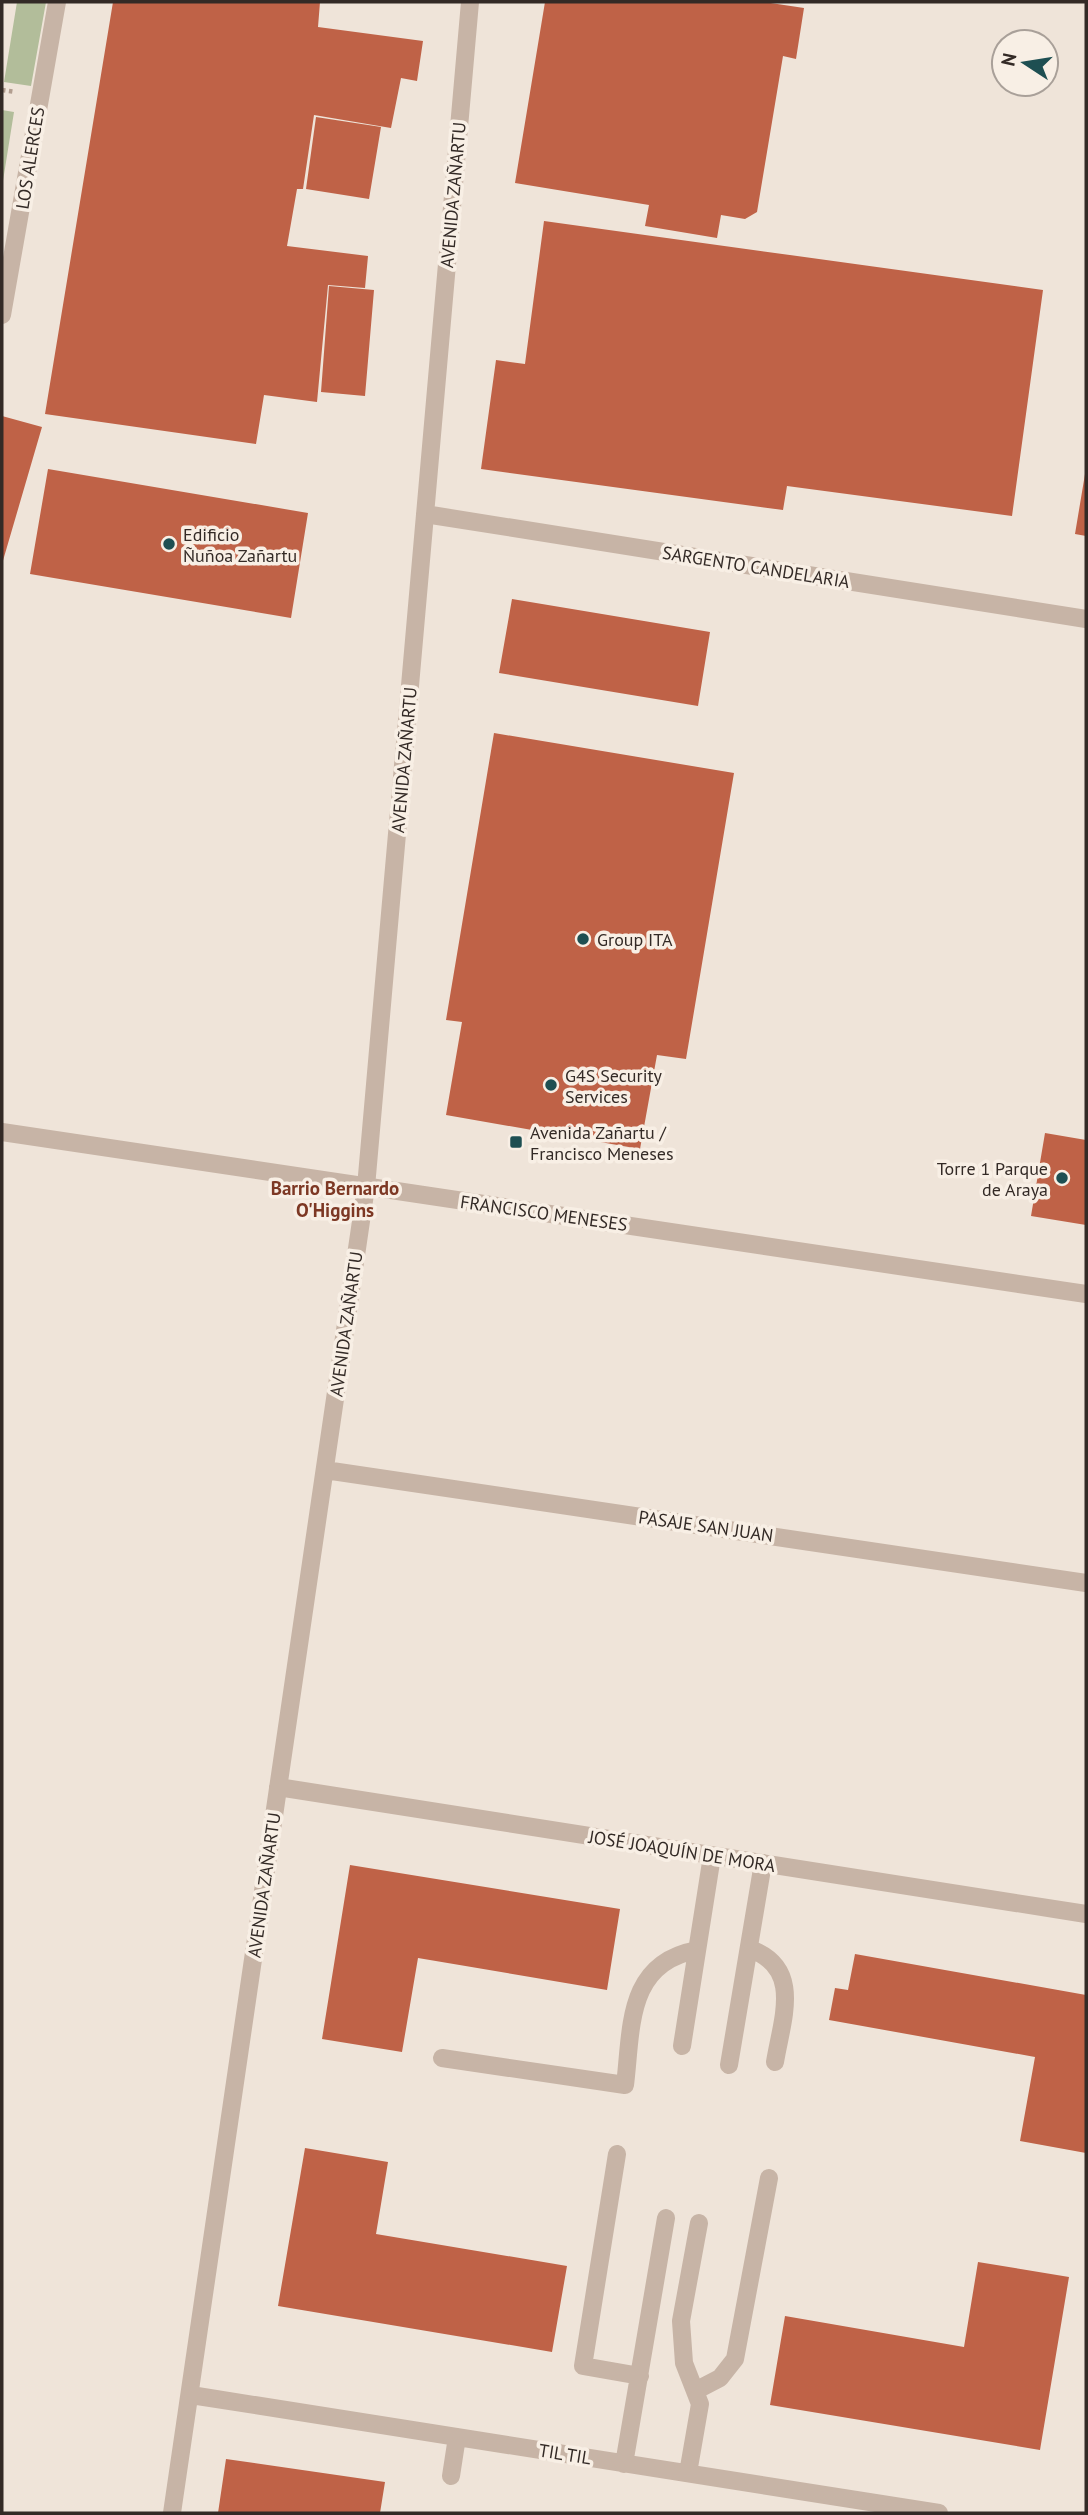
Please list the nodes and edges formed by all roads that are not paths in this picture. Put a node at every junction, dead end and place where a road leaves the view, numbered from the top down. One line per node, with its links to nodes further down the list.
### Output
1 (57, 2): 3 (street, LOS ALERCES)
2 (470, 2): 4 (street, AVENIDA ZAÑARTU)
3 (2, 315)
4 (425, 514): 5 (street, SARGENTO CANDELARIA); 7 (street, AVENIDA ZAÑARTU)
5 (1086, 619)
6 (2, 1132): 7 (street, FRANCISCO MENESES)
7 (366, 1187): 8 (street, FRANCISCO MENESES); 9 (street, AVENIDA ZAÑARTU)
8 (1086, 1294)
9 (325, 1470): 10 (street, PASAJE SAN JUAN); 11 (street, AVENIDA ZAÑARTU)
10 (1086, 1583)
11 (278, 1787): 12 (street, JOSÉ JOAQUÍN DE MORA); 27 (street, AVENIDA ZAÑARTU)
12 (712, 1856): 13 (street, JOSÉ JOAQUÍN DE MORA); 16 (street)
13 (763, 1863): 14 (street, JOSÉ JOAQUÍN DE MORA); 15 (street)
14 (1086, 1914)
15 (750, 1949): 19 (street); 20 (street)
16 (697, 1950): 17 (street); 18 (street)
17 (682, 2046)
18 (442, 2057)
19 (775, 2062)
20 (729, 2065)
21 (617, 2154): 25 (street)
22 (769, 2178): 26 (street)
23 (666, 2218): 25 (street)
24 (699, 2223): 26 (street)
25 (640, 2376): 29 (street)
26 (697, 2390): 30 (street)
27 (191, 2395): 28 (street, TIL TIL); 32 (street, AVENIDA ZAÑARTU)
28 (457, 2437): 29 (street, TIL TIL); 31 (street)
29 (624, 2463): 30 (street, TIL TIL)
30 (688, 2473): 33 (street, TIL TIL)
31 (451, 2476)
32 (172, 2513)
33 (939, 2513)

